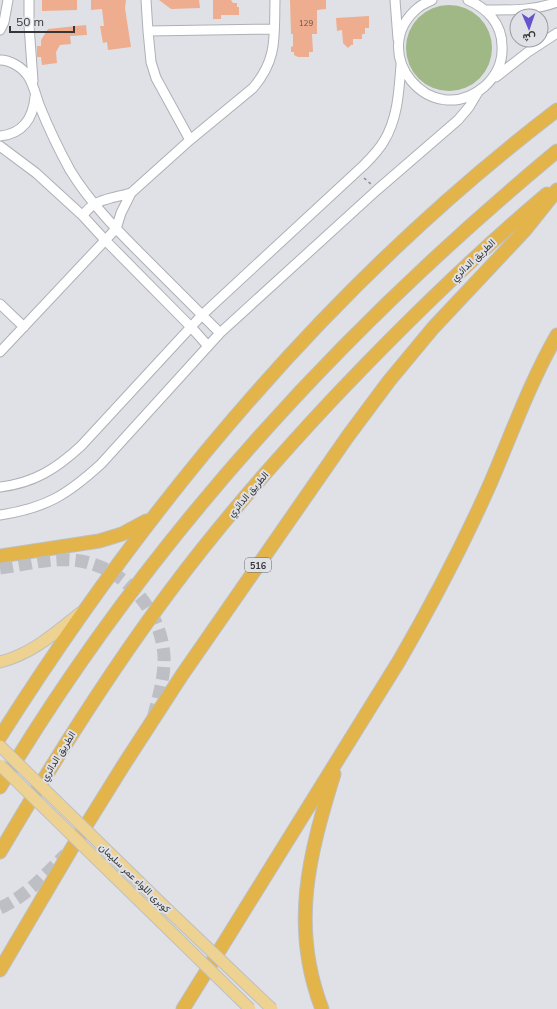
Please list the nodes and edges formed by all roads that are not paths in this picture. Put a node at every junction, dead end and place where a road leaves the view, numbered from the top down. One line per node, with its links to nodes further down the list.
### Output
1 (8, 0): 11 (street)
2 (29, 0): 18 (street)
3 (146, 0): 12 (street)
4 (275, 0): 10 (street)
5 (395, 0): 14 (street)
6 (432, 0): 14 (street)
7 (468, 0): 9 (street)
8 (557, 2): 9 (street)
9 (480, 5): 17 (street)
10 (274, 29): 12 (street); 22 (street)
11 (0, 30)
12 (148, 31): 22 (street)
13 (557, 33): 17 (street)
14 (398, 47): 16 (street)
15 (0, 60): 18 (street)
16 (401, 64): 19 (street); 33 (street)
17 (491, 80): 19 (street)
18 (35, 91): 21 (street); 28 (street)
19 (478, 92): 36 (street)
20 (555, 112): 42 (highway)
21 (0, 136)
22 (190, 140): 27 (street)
23 (0, 146): 29 (street)
24 (557, 151): 50 (highway)
25 (557, 186): 51 (highway, الطريق الدائري)
26 (557, 190): 52 (highway, 516)
27 (131, 193): 28 (street); 30 (street)
28 (94, 204): 29 (street); 30 (street)
29 (83, 216): 31 (street)
30 (116, 229): 31 (street); 33 (street)
31 (105, 240): 34 (street); 35 (street)
32 (0, 304): 34 (street)
33 (202, 315): 35 (street); 36 (street)
34 (24, 327): 39 (street)
35 (192, 327): 38 (street); 40 (street)
36 (220, 333): 38 (street)
37 (557, 335): 48 (highway)
38 (208, 346): 41 (street)
39 (0, 352)
40 (0, 488)
41 (0, 515)
42 (153, 517): 43 (highway); 44 (highway)
43 (0, 556)
44 (84, 611): 45 (main road); 46 (highway)
45 (0, 662)
46 (0, 737)
47 (0, 746): 55 (main road, كوبرى اللواء عمر سليمان, bridge)
48 (340, 757): 53 (highway); 56 (highway)
49 (0, 765): 54 (main road, كوبرى اللواء عمر سليمان, bridge)
50 (0, 787)
51 (0, 852)
52 (0, 970)
53 (182, 1009)
54 (250, 1009)
55 (272, 1009)
56 (322, 1009)

